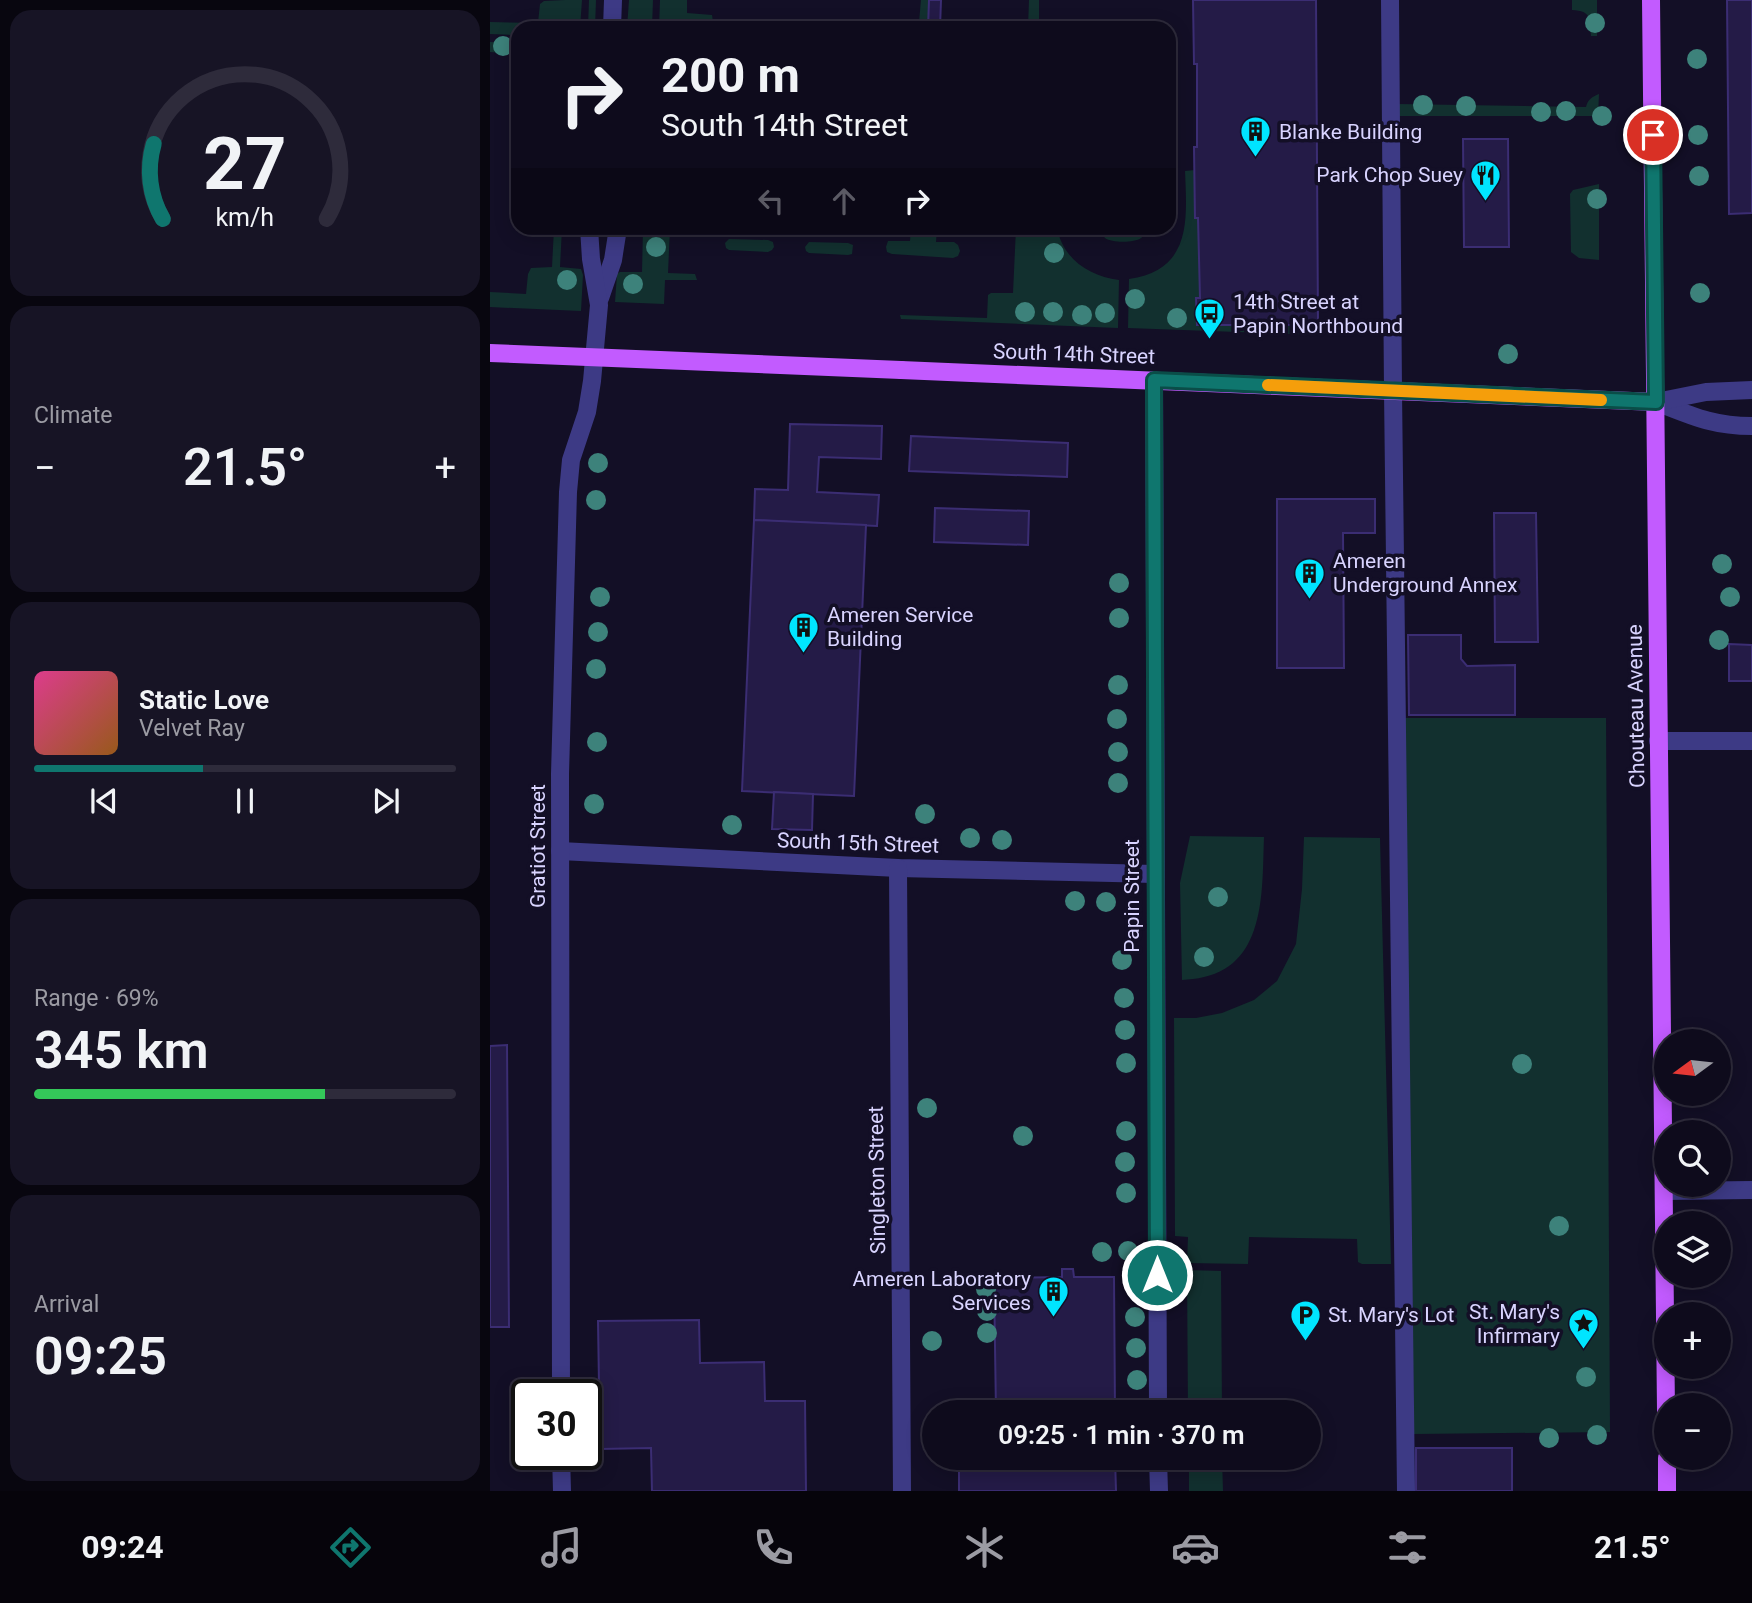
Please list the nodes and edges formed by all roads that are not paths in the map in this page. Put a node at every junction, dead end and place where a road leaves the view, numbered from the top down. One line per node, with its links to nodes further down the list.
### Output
1 (613, 0): 4 (street)
2 (1390, 0): 11 (street)
3 (1651, 0): 12 (main road, Chouteau Avenue)
4 (612, 21)
5 (589, 235): 7 (street, Gratiot Street)
6 (617, 235): 7 (street, Gratiot Street)
7 (599, 302): 16 (street, Gratiot Street)
8 (490, 353): 9 (main road, South 14th Street, bridge)
9 (1154, 380): 11 (main road, South 14th Street); 18 (street, Papin Street)
10 (1752, 390): 12 (street, South 14th Street)
11 (1393, 391): 12 (main road, South 14th Street); 32 (street)
12 (1656, 402): 13 (street, South 14th Street); 14 (main road, Chouteau Avenue)
13 (1752, 426)
14 (1658, 741): 15 (street); 19 (main road, Chouteau Avenue)
15 (1752, 741)
16 (560, 851): 17 (street, South 15th Street); 23 (street, Gratiot Street)
17 (898, 869): 18 (street, South 15th Street); 30 (street, Singleton Street)
18 (1155, 874): 25 (street, Papin Street)
19 (1663, 1120)
20 (1731, 1190): 21 (street)
21 (1752, 1190)
22 (1664, 1197): 24 (main road, Chouteau Avenue)
23 (561, 1379)
24 (1666, 1393)
25 (1158, 1400)
26 (561, 1470): 29 (street)
27 (1158, 1470): 31 (street)
28 (1667, 1470): 33 (main road)
29 (562, 1491)
30 (902, 1491)
31 (1158, 1491)
32 (1406, 1491)
33 (1667, 1491)

